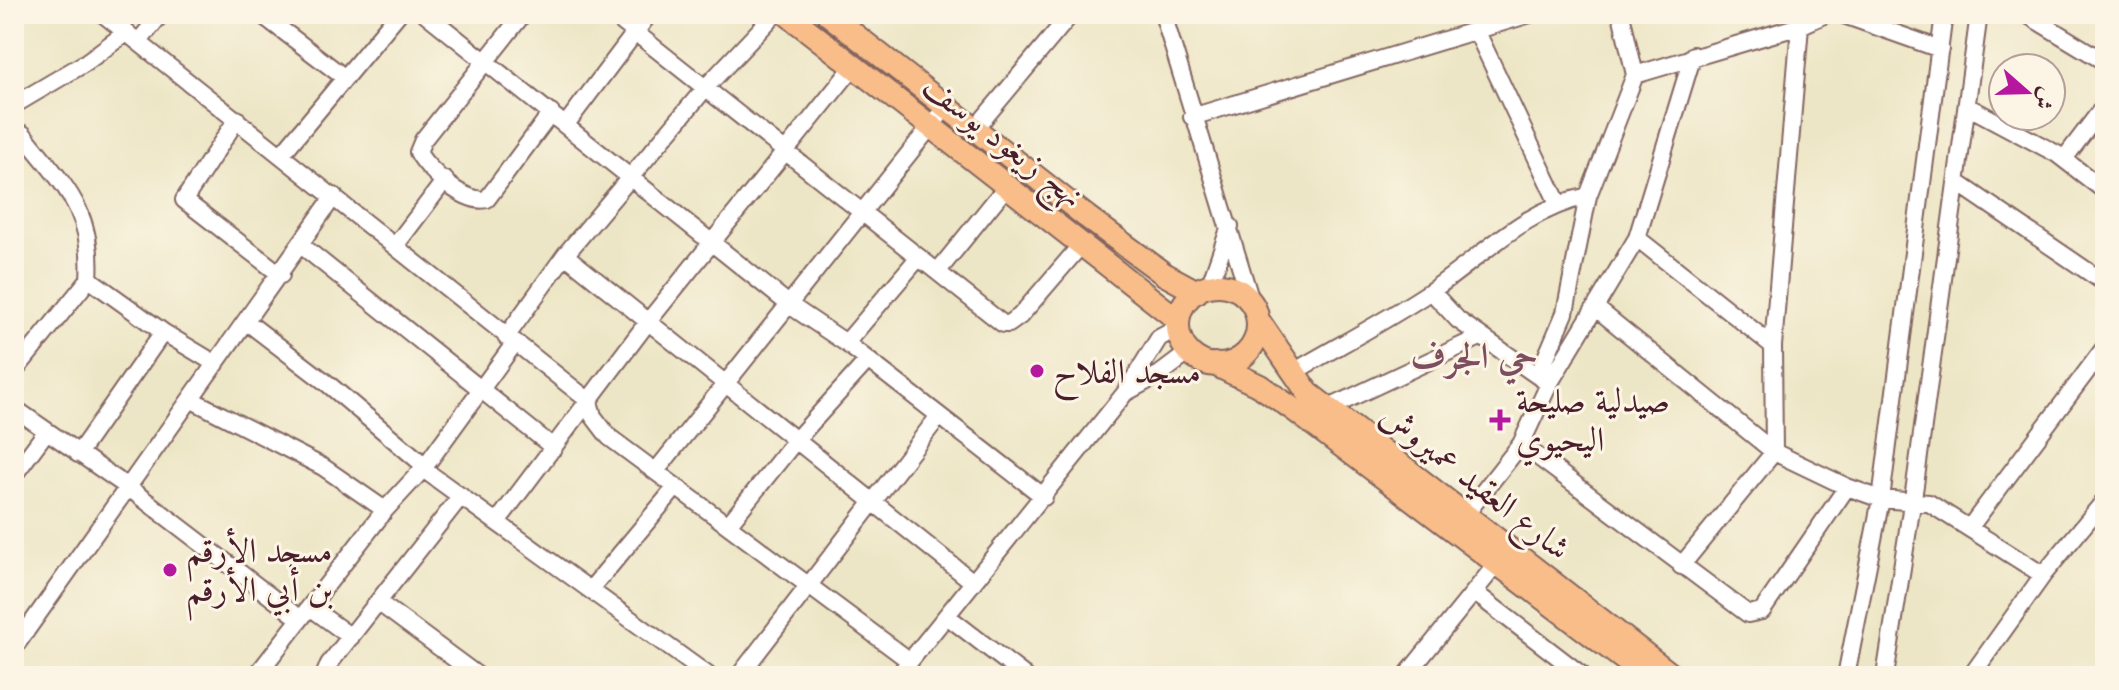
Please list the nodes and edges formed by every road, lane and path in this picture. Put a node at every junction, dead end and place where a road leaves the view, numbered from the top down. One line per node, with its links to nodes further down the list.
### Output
1 (103, 14): 25 (street)
2 (161, 14): 25 (street)
3 (261, 14): 21 (street)
4 (398, 14): 32 (street)
5 (426, 14): 28 (street)
6 (523, 14): 28 (street)
7 (612, 14): 24 (street)
8 (649, 14): 24 (street)
9 (775, 14): 33 (street)
10 (787, 14): 30 (main road, نهج زيغود يوسف)
11 (828, 14): 37 (main road, نهج زيغود يوسف)
12 (1071, 14): 43 (street)
13 (1163, 14): 39 (street)
14 (1530, 14): 23 (street)
15 (1621, 14): 31 (street)
16 (1826, 14): 22 (street)
17 (1841, 14): 26 (street)
18 (1944, 14): 26 (street)
19 (1979, 14): 36 (street)
20 (2026, 14): 29 (street)
21 (281, 20): 32 (street)
22 (1800, 26): 27 (street); 82 (street)
23 (1476, 30): 39 (street); 55 (street)
24 (636, 32): 33 (street); 41 (street)
25 (134, 36): 34 (street); 40 (street)
26 (1940, 49): 113 (street)
27 (1693, 55): 31 (street); 58 (street)
28 (484, 61): 38 (street); 49 (street)
29 (2105, 62)
30 (854, 66): 42 (main road, نهج زيغود يوسف); 45 (street)
31 (1635, 75): 54 (street)
32 (345, 78): 46 (street)
33 (707, 86): 45 (street); 48 (street)
34 (14, 105)
35 (2105, 105): 47 (street)
36 (1967, 106): 47 (street); 50 (street)
37 (946, 107): 42 (street); 43 (main road, نهج زيغود يوسف)
38 (551, 113): 41 (street); 49 (street)
39 (1192, 117): 57 (street)
40 (237, 119): 46 (street); 66 (street)
41 (567, 123): 48 (street)
42 (932, 126): 51 (main road, نهج زيغود يوسف); 56 (street)
43 (975, 129): 69 (main road, نهج زيغود يوسف)
44 (17, 134): 67 (street)
45 (788, 151): 56 (street); 59 (street)
46 (281, 155): 53 (street)
47 (2064, 159): 52 (street)
48 (629, 179): 59 (street); 63 (street)
49 (445, 180): 62 (street)
50 (1958, 183): 68 (street); 114 (street)
51 (1006, 187): 61 (main road, نهج زيغود يوسف); 65 (street)
52 (2105, 191)
53 (334, 196): 60 (street); 62 (street)
54 (1588, 196): 55 (street); 90 (street)
55 (1558, 203): 70 (street)
56 (862, 213): 64 (street); 72 (street)
57 (1230, 226): 69 (street); 71 (street)
58 (1637, 238): 73 (street); 82 (street)
59 (711, 243): 72 (street); 76 (street)
60 (301, 245): 66 (street); 92 (street)
61 (1081, 245): 65 (street); 77 (main road, نهج زيغود يوسف)
62 (395, 246): 80 (street)
63 (565, 255): 76 (street); 80 (street)
64 (919, 257): 65 (street); 81 (street)
65 (938, 271)
66 (281, 275): 75 (street)
67 (89, 279): 78 (street); 88 (street)
68 (2105, 283)
69 (1203, 290): 71 (main road); 77 (main road)
70 (1431, 291): 79 (street); 89 (street)
71 (1250, 298): 74 (main road)
72 (791, 306): 81 (street); 91 (street)
73 (1596, 308): 90 (street); 103 (street)
74 (1258, 320): 87 (main road); 89 (main road, شارع العقيد عميروش)
75 (247, 322): 86 (street); 105 (street)
76 (647, 323): 91 (street); 95 (street)
77 (1179, 324): 84 (main road); 93 (street)
78 (163, 332): 86 (street); 104 (street)
79 (1480, 337): 90 (street); 97 (street)
80 (510, 340): 92 (street); 95 (street)
81 (846, 343): 85 (street)
82 (1773, 346): 103 (street)
83 (2105, 347): 121 (street)
84 (1188, 353): 87 (main road); 93 (street)
85 (868, 360): 98 (street); 100 (street)
86 (216, 364): 94 (street)
87 (1214, 364): 122 (main road, شارع العقيد عميروش)
88 (14, 372)
89 (1292, 373): 97 (main road, شارع العقيد عميروش)
90 (1544, 380): 101 (street)
91 (726, 384): 100 (street); 106 (street)
92 (480, 390): 102 (street); 105 (street)
93 (1125, 393): 112 (street)
94 (192, 400): 110 (street); 117 (street)
95 (589, 401): 102 (street); 106 (street)
96 (14, 408): 99 (street)
97 (1327, 409): 118 (main road, شارع العقيد عميروش)
98 (939, 416): 112 (street); 116 (street)
99 (46, 432): 104 (street); 107 (street)
100 (795, 441): 116 (street); 120 (street)
101 (1521, 444): 118 (street); 123 (street)
102 (554, 448): 119 (street)
103 (1774, 452): 109 (street); 123 (street)
104 (78, 454): 110 (street)
105 (424, 468): 111 (street); 117 (street)
106 (656, 471): 108 (street)
107 (14, 475)
108 (676, 487): 120 (street); 127 (street)
109 (1847, 487): 113 (street); 123 (street)
110 (129, 488): 130 (street); 133 (street)
111 (461, 496): 119 (street); 129 (street)
112 (1044, 497): 125 (street)
113 (1881, 499): 114 (street); 146 (street)
114 (1912, 499): 121 (street); 147 (street)
115 (2105, 500): 124 (street)
116 (872, 501): 125 (street); 126 (street)
117 (385, 510): 130 (street)
118 (1465, 515): 122 (main road, شارع العقيد عميروش)
119 (497, 522): 127 (street)
120 (728, 525): 126 (street)
121 (1970, 527): 124 (street)
122 (1503, 556): 128 (street); 144 (main road, شارع العقيد عميروش); 145 (main road, شارع العقيد عميروش)
123 (1681, 566)
124 (2043, 575): 148 (street)
125 (973, 582): 131 (street)
126 (808, 586): 134 (street); 139 (street)
127 (591, 589): 138 (street)
128 (1474, 592): 142 (street); 143 (street)
129 (378, 602): 132 (street); 137 (street)
130 (305, 613): 132 (street); 135 (street)
131 (947, 616): 134 (street); 141 (street)
132 (351, 637): 136 (street)
133 (14, 648)
134 (910, 661): 140 (street)
135 (256, 676)
136 (324, 676)
137 (478, 676)
138 (709, 676)
139 (739, 676)
140 (898, 676)
141 (1025, 676)
142 (1406, 676)
143 (1583, 676)
144 (1646, 676)
145 (1673, 676)
146 (1846, 676)
147 (1885, 676)
148 (1971, 676)

